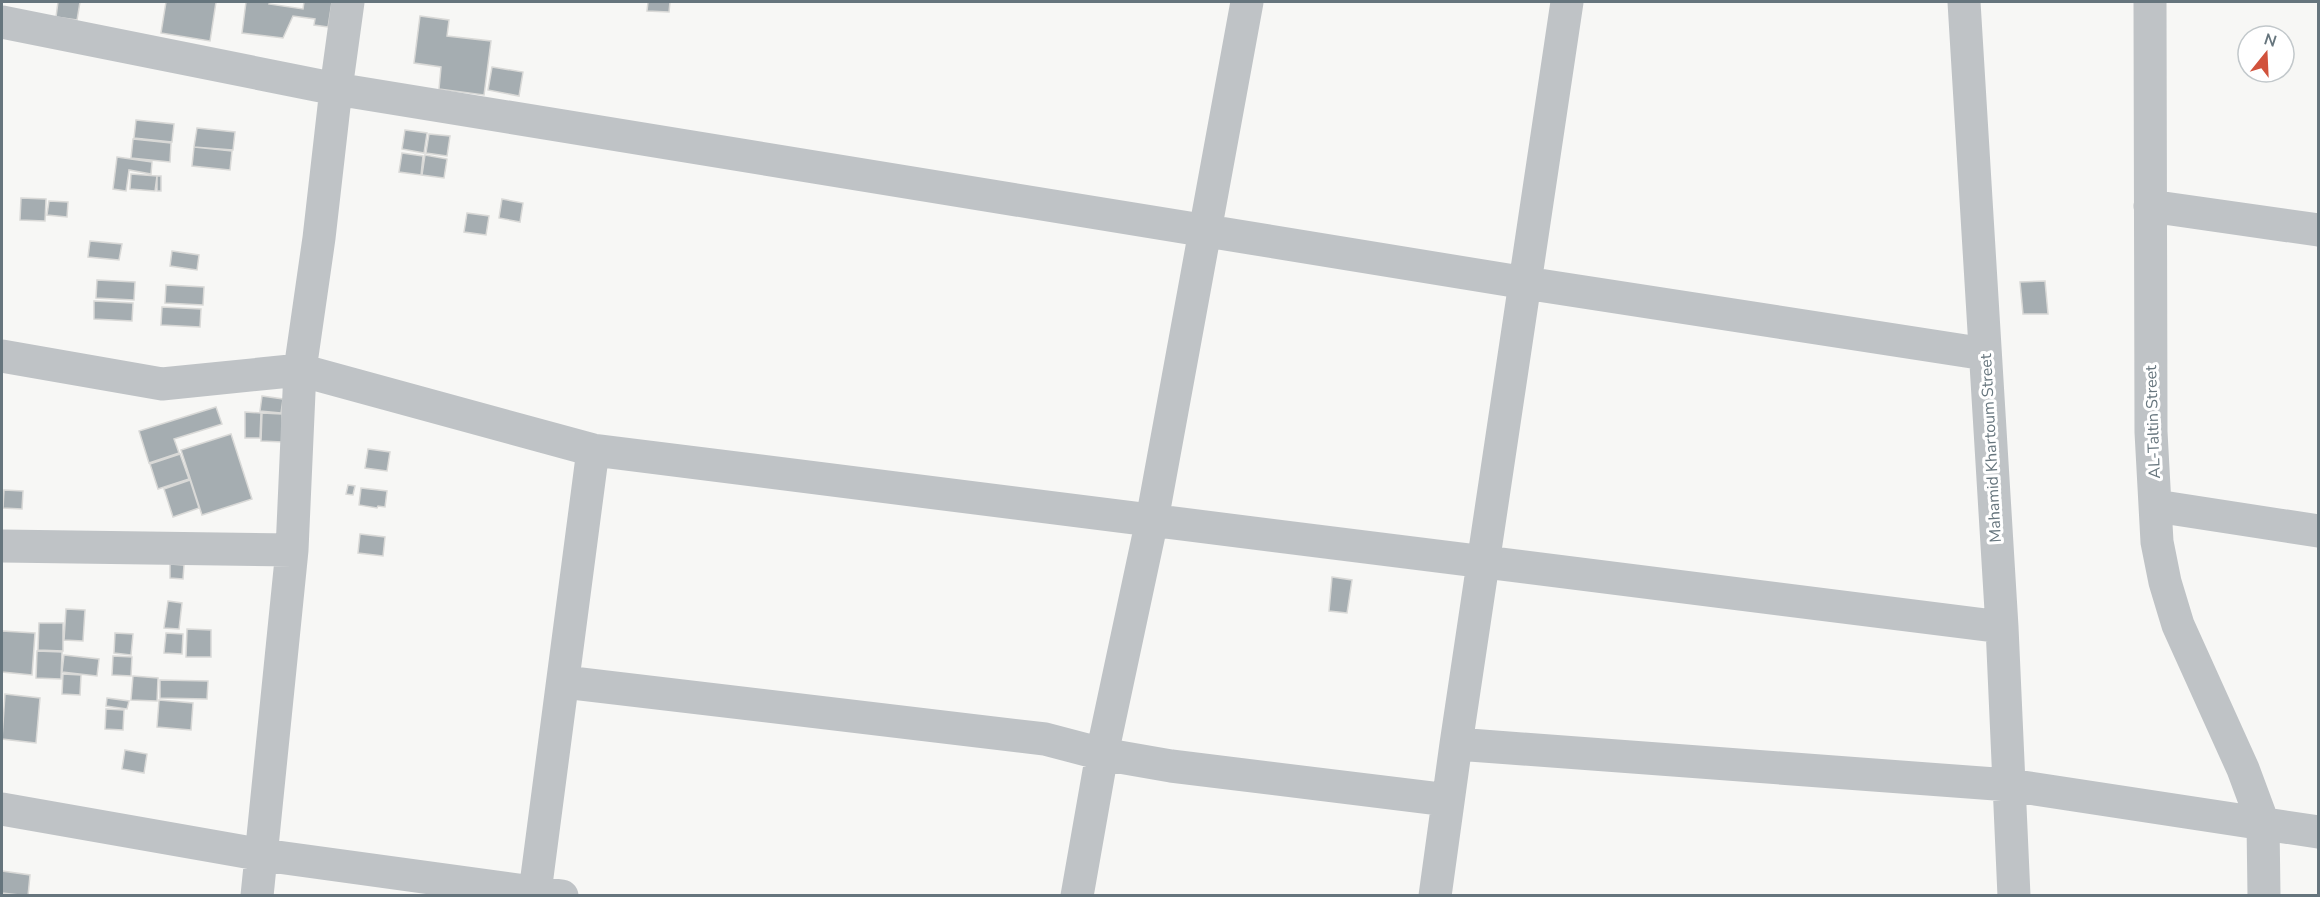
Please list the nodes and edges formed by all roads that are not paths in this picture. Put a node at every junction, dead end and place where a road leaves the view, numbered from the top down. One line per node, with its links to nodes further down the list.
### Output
1 (348, 2): 7 (street)
2 (1247, 2): 10 (street)
3 (1567, 2): 11 (street)
4 (1964, 2): 12 (street, Mahamid Khartoum Street)
5 (2150, 2): 8 (street, AL-Taltin Street)
6 (2, 22): 7 (street)
7 (336, 88): 10 (street); 14 (street)
8 (2150, 206): 9 (street); 16 (street, AL-Taltin Street)
9 (2319, 230)
10 (1204, 231): 11 (street); 17 (street)
11 (1526, 283): 12 (street); 21 (street)
12 (1985, 354): 22 (street, Mahamid Khartoum Street)
13 (2, 356): 14 (street)
14 (300, 370): 15 (street); 20 (street)
15 (593, 450): 17 (street); 23 (street)
16 (2156, 506): 18 (street); 29 (street, AL-Taltin Street)
17 (1152, 520): 21 (street); 25 (street)
18 (2319, 531)
19 (2, 546): 20 (street)
20 (292, 550): 31 (street)
21 (1482, 563): 22 (street); 24 (street)
22 (2002, 627): 26 (street, Mahamid Khartoum Street)
23 (564, 682): 25 (street); 32 (street)
24 (1455, 744): 26 (street); 27 (street)
25 (1102, 754): 27 (street); 34 (street)
26 (2009, 785): 29 (street); 36 (street, Mahamid Khartoum Street)
27 (1448, 800): 35 (street)
28 (2, 809): 31 (street)
29 (2263, 823): 30 (street); 37 (street, AL-Taltin Street)
30 (2319, 832)
31 (263, 855): 32 (street); 33 (street)
32 (549, 894)
33 (257, 896)
34 (1077, 896)
35 (1435, 896)
36 (2014, 896)
37 (2264, 896)

